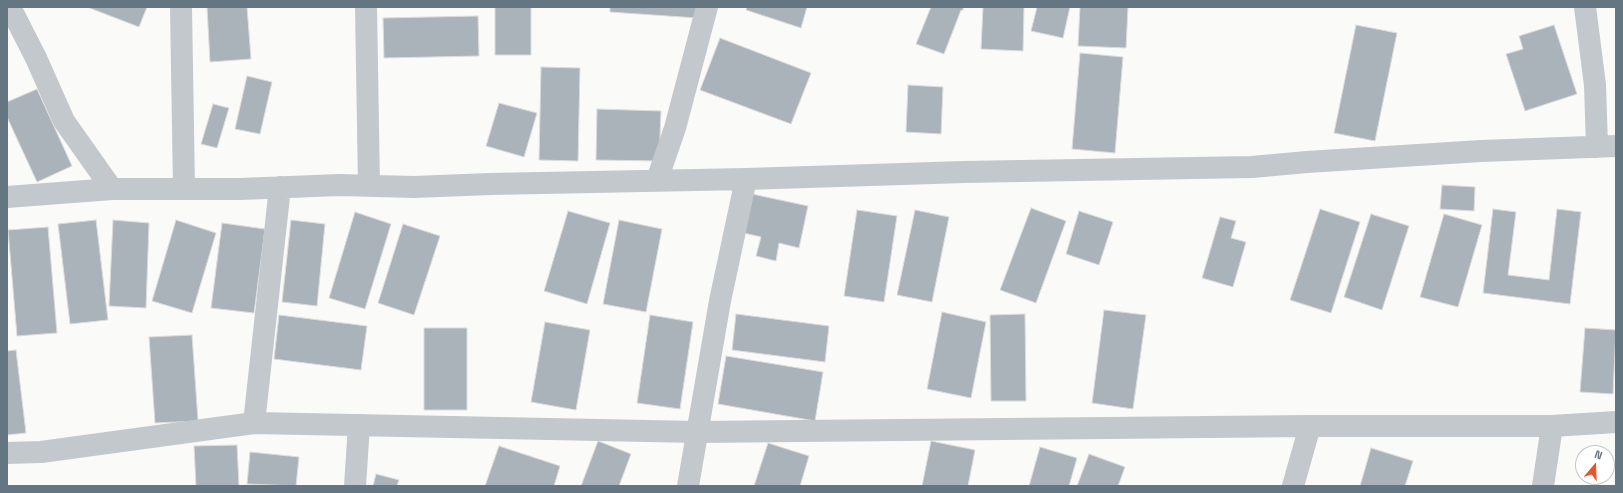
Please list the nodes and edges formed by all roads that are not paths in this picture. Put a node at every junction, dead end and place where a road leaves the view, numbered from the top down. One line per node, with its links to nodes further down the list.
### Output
1 (10, 7): 11 (street)
2 (181, 7): 12 (street)
3 (366, 7): 9 (street)
4 (707, 7): 8 (street)
5 (1585, 7): 6 (street)
6 (1607, 147): 7 (street)
7 (746, 179): 8 (street); 19 (street)
8 (657, 180): 9 (street)
9 (369, 186): 10 (street)
10 (280, 187): 12 (street); 15 (street)
11 (112, 189): 12 (street); 13 (street)
12 (184, 189)
13 (7, 197)
14 (1616, 422): 18 (street)
15 (254, 423): 16 (street); 20 (street)
16 (359, 425): 19 (street); 21 (street)
17 (1310, 426): 18 (street); 19 (street); 23 (street)
18 (1552, 426): 24 (street)
19 (697, 432): 22 (street)
20 (7, 453)
21 (355, 486)
22 (688, 486)
23 (1293, 486)
24 (1543, 486)

